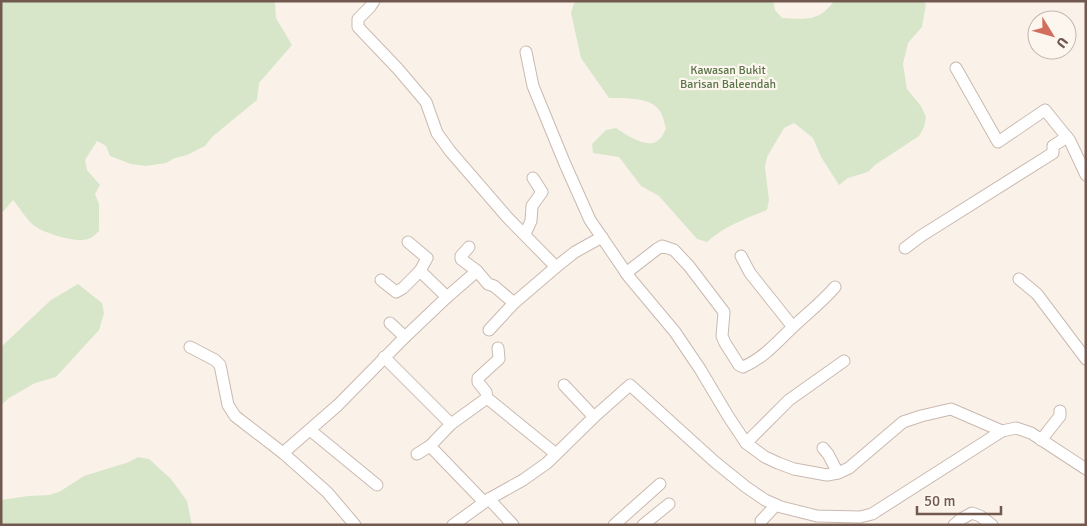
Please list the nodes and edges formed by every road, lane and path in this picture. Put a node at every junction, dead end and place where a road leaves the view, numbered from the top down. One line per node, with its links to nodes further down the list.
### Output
1 (374, 1): 7 (street)
2 (526, 52): 8 (street)
3 (956, 68): 4 (street)
4 (1067, 137): 5 (street); 11 (street)
5 (1086, 175)
6 (532, 178): 7 (street)
7 (525, 234): 13 (street)
8 (602, 237): 13 (street); 16 (street)
9 (408, 242): 14 (street)
10 (469, 247): 15 (street)
11 (905, 248)
12 (741, 256): 23 (street)
13 (556, 267): 21 (street)
14 (420, 271): 18 (street); 20 (street)
15 (477, 271): 20 (street); 21 (street)
16 (626, 273): 23 (street); 39 (street)
17 (1019, 279): 29 (street)
18 (381, 280)
19 (835, 287): 23 (street)
20 (447, 297): 25 (street)
21 (514, 303): 24 (street)
22 (390, 323): 25 (street)
23 (793, 327)
24 (489, 330)
25 (405, 337): 28 (street)
26 (190, 347): 42 (street)
27 (498, 348): 32 (street)
28 (384, 358): 35 (street); 36 (street)
29 (1086, 359)
30 (844, 361): 39 (street)
31 (564, 385): 34 (street)
32 (487, 398): 35 (street); 44 (street)
33 (1060, 411): 38 (street)
34 (594, 417): 44 (street); 51 (street)
35 (451, 424): 40 (street)
36 (310, 430): 42 (street); 48 (street)
37 (1002, 431): 38 (street); 46 (street); 54 (street)
38 (1041, 440): 45 (street)
39 (746, 442): 46 (street)
40 (430, 446): 43 (street); 49 (street)
41 (823, 448): 46 (street)
42 (283, 453): 55 (street)
43 (417, 454)
44 (556, 454): 49 (street)
45 (1086, 469)
46 (838, 473)
47 (660, 484): 58 (street)
48 (377, 485)
49 (487, 500): 56 (street); 57 (street)
50 (669, 504): 59 (street)
51 (776, 505): 52 (street); 53 (street)
52 (816, 520): 54 (street)
53 (760, 521)
54 (863, 521)
55 (355, 525)
56 (453, 525)
57 (513, 525)
58 (614, 525)
59 (642, 525)
60 (954, 525): 61 (street)
61 (992, 525)

